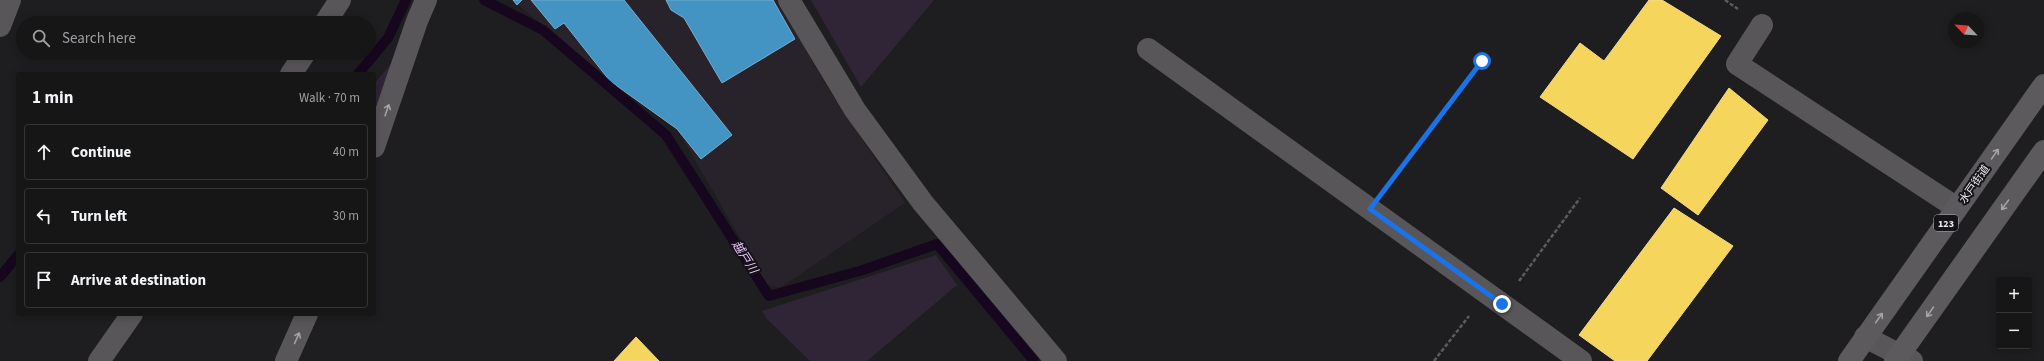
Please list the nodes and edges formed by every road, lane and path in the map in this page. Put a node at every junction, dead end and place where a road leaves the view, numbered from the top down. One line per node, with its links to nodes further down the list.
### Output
1 (10, 0): 7 (street)
2 (340, 0): 5 (street)
3 (789, 0): 25 (street)
4 (425, 2): 13 (street, one-way to 4)
5 (330, 16)
6 (1762, 25): 16 (street)
7 (0, 26)
8 (1148, 49): 17 (street)
9 (300, 60): 11 (street)
10 (1482, 61): 17 (path)
11 (292, 72)
12 (2044, 85): 16 (highway, 水戸街道 / 123, one-way to 12)
13 (376, 141)
14 (2044, 151): 22 (highway, one-way to 22)
15 (1580, 198): 18 (path)
16 (1957, 208): 21 (highway, 水戸街道 / 123, one-way to 16)
17 (1370, 209): 18 (street)
18 (1494, 298): 26 (path); 27 (street)
19 (131, 316): 23 (street)
20 (307, 316): 24 (street, one-way to 20)
21 (1865, 337): 22 (street); 28 (highway, 水戸街道 / 123)
22 (1902, 359)
23 (99, 361)
24 (286, 361)
25 (1056, 361)
26 (1434, 361)
27 (1581, 361)
28 (1849, 361)

